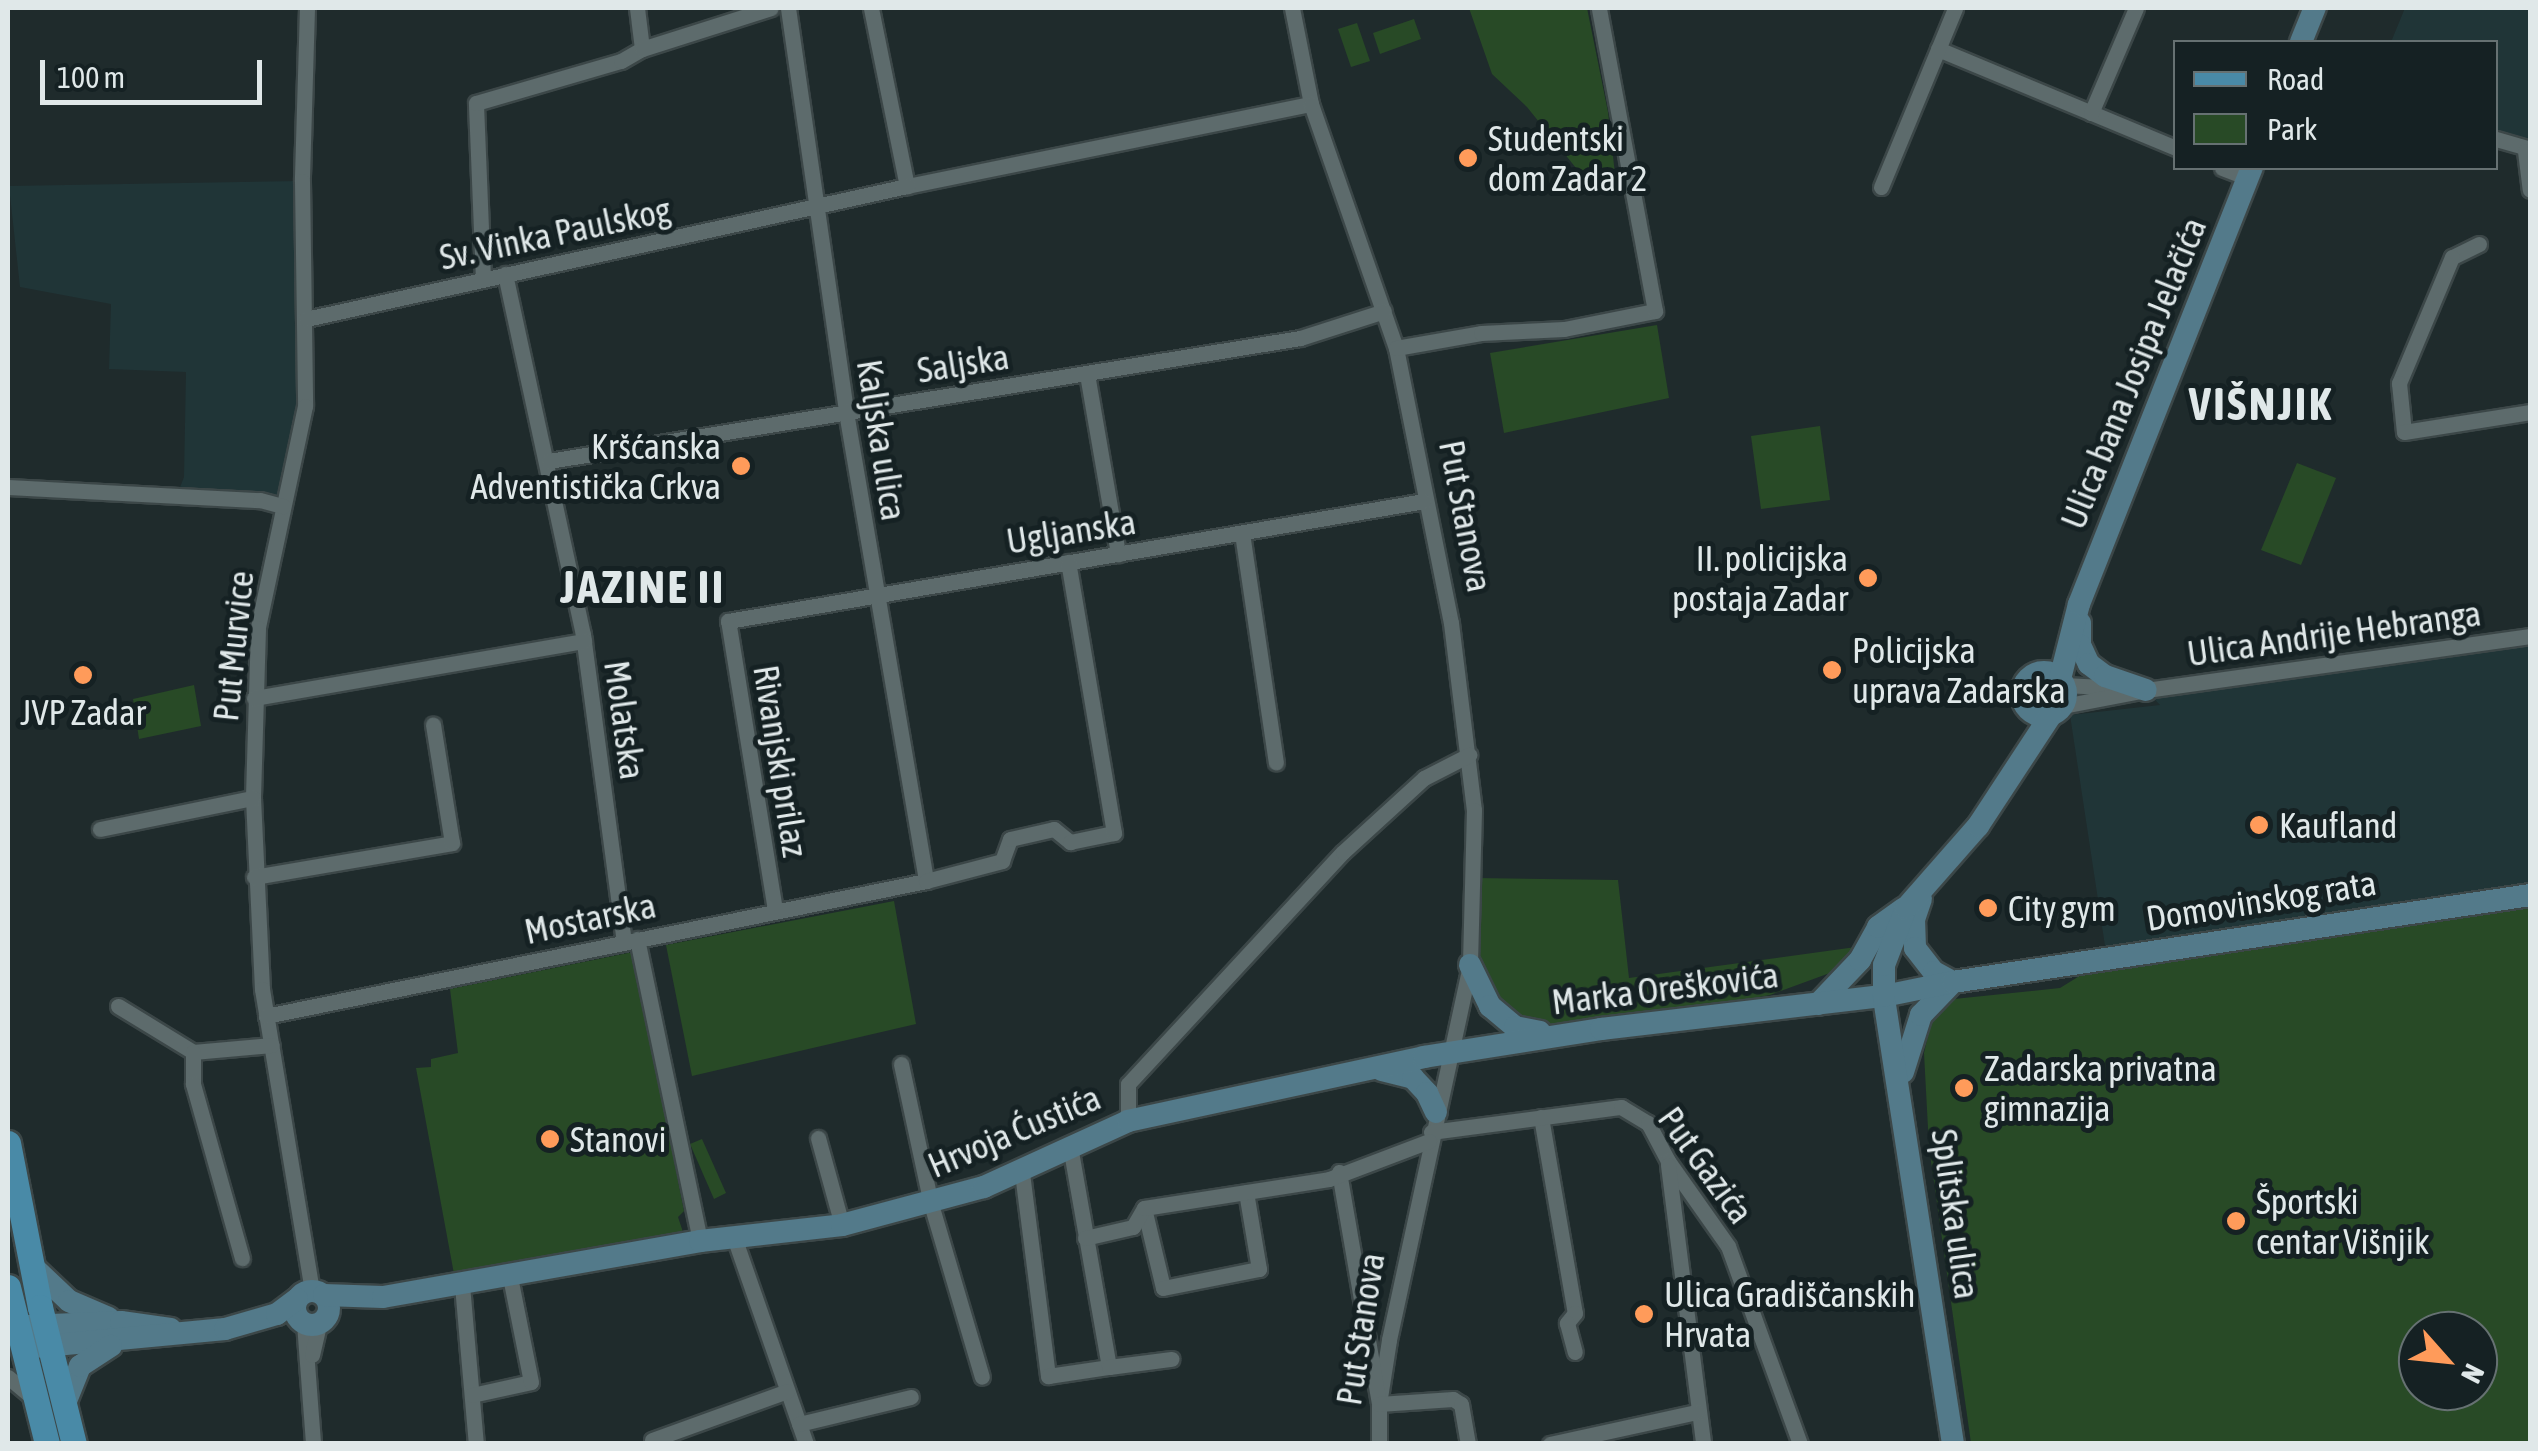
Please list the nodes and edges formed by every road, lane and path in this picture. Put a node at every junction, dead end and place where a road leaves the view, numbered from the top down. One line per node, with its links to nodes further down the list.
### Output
1 (308, 8): 28 (street, Put Murvice)
2 (637, 8): 13 (street)
3 (772, 8): 13 (street)
4 (788, 8): 23 (street, Kaljska ulica)
5 (871, 8): 20 (street)
6 (1292, 8): 14 (street, Put Stanova)
7 (1599, 8): 29 (street)
8 (1955, 8): 12 (street)
9 (2136, 8): 15 (street)
10 (2315, 8): 11 (main road)
11 (2302, 40)
12 (1938, 49): 15 (street); 21 (street)
13 (642, 50): 26 (street)
14 (1311, 104): 20 (street, Sv. Vinka Paulskog); 27 (street, Put Stanova)
15 (2091, 113): 17 (street)
16 (2498, 140): 18 (street)
17 (2173, 147)
18 (2528, 150): 22 (street)
19 (2250, 173): 41 (main road, Ulica bana Josipa Jelačića)
20 (907, 186): 23 (street, Sv. Vinka Paulskog)
21 (1880, 187)
22 (2530, 190)
23 (816, 208): 25 (street, Sv. Vinka Paulskog); 31 (street, Kaljska ulica)
24 (2478, 244): 32 (street)
25 (505, 274): 26 (street, Sv. Vinka Paulskog); 33 (street, Molatska)
26 (483, 279): 28 (street, Sv. Vinka Paulskog)
27 (1384, 312): 29 (street, Put Stanova); 30 (street, Saljska)
28 (306, 318): 36 (street, Put Murvice)
29 (1396, 348): 35 (street, Put Stanova)
30 (1087, 374): 31 (street, Saljska); 38 (street)
31 (846, 412): 33 (street, Saljska); 40 (street, Kaljska ulica)
32 (2530, 412)
33 (548, 461): 44 (street, Molatska)
34 (8, 487): 36 (street)
35 (1424, 501): 37 (street, Ugljanska); 50 (street, Put Stanova)
36 (283, 506): 47 (street, Put Murvice)
37 (1242, 533): 38 (street, Ugljanska); 51 (street)
38 (1118, 554): 39 (street, Ugljanska)
39 (1068, 562): 40 (street, Ugljanska); 55 (street, Mostarska)
40 (877, 594): 42 (street, Ugljanska); 55 (street, Kaljska ulica)
41 (2080, 604): 45 (main road, Ulica bana Josipa Jelačića); 46 (main road); 48 (main road, Ulica bana Josipa Jelačića)
42 (728, 621): 59 (street, Rivanjski prilaz)
43 (2530, 636): 46 (street, Ulica Andrije Hebranga)
44 (584, 641): 47 (street); 60 (street, Molatska)
45 (2034, 675): 48 (main road); 48 (main road)
46 (2146, 690): 48 (street, Ulica Andrije Hebranga)
47 (254, 698): 52 (street, Put Murvice)
48 (2054, 699): 56 (main road, Ulica bana Josipa Jelačića)
49 (432, 725): 54 (street)
50 (1469, 755): 61 (street, Put Stanova); 75 (street, Hrvoja Ćustića)
51 (1276, 763)
52 (253, 798): 53 (street); 54 (street, Put Murvice)
53 (100, 829)
54 (254, 877): 66 (street, Put Murvice)
55 (926, 881): 59 (street, Mostarska)
56 (1926, 886): 58 (main road, Ulica bana Josipa Jelačića); 62 (main road)
57 (2530, 895): 62 (main road, Domovinskog rata)
58 (1906, 908): 63 (main road, Ulica bana Josipa Jelačića); 64 (main road)
59 (774, 910): 60 (street, Mostarska)
60 (630, 941): 66 (street, Mostarska); 87 (street, Molatska)
61 (1470, 965): 67 (main road); 70 (street, Put Stanova)
62 (1953, 982): 63 (main road, Domovinskog rata); 73 (main road)
63 (1884, 996): 64 (main road, Marka Oreškovića); 73 (main road, Splitska ulica)
64 (1818, 1004): 67 (main road, Marka Oreškovića)
65 (118, 1006): 69 (street)
66 (266, 1016): 68 (street, Put Murvice)
67 (1573, 1034): 70 (main road, Marka Oreškovića)
68 (272, 1045): 69 (street); 95 (street, Put Murvice)
69 (193, 1052): 90 (street)
70 (1455, 1052): 72 (main road); 76 (street, Put Stanova)
71 (901, 1064): 84 (street)
72 (1369, 1068): 75 (main road); 76 (main road)
73 (1900, 1082): 123 (main road, Splitska ulica)
74 (1542, 1118): 76 (street, Put Gazića); 80 (street, Put Gazića); 99 (street)
75 (1128, 1121): 79 (main road, Hrvoja Ćustića)
76 (1432, 1129): 81 (street, Put Gazića); 108 (street, Put Stanova)
77 (818, 1138): 86 (street)
78 (8, 1144): 91 (main road)
79 (1070, 1146): 82 (main road, Hrvoja Ćustića); 89 (street)
80 (1668, 1160): 110 (street); 122 (street, Put Gazića)
81 (1339, 1172): 83 (street, Put Gazića); 108 (street)
82 (1022, 1173): 84 (main road, Hrvoja Ćustića); 101 (street)
83 (1246, 1192): 85 (street, Put Gazića); 85 (street)
84 (931, 1204): 86 (main road, Hrvoja Ćustića); 103 (street)
85 (1144, 1208): 89 (street)
86 (842, 1225): 88 (main road, Hrvoja Ćustića)
87 (698, 1231): 88 (main road, Hrvoja Ćustića); 92 (main road, Hrvoja Ćustića)
88 (734, 1237): 104 (street)
89 (1085, 1238): 101 (street)
90 (242, 1258)
91 (31, 1264): 96 (main road); 97 (main road)
92 (510, 1277): 93 (main road, Hrvoja Ćustića); 105 (street)
93 (462, 1285): 95 (main road, Hrvoja Ćustića); 105 (street)
94 (8, 1287): 98 (main road)
95 (314, 1308): 96 (main road, Hrvoja Ćustića); 115 (street, Put Murvice)
96 (121, 1332): 97 (main road, Hrvoja Ćustića); 109 (main road)
97 (47, 1335): 98 (main road, Hrvoja Ćustića); 109 (main road)
98 (13, 1338): 107 (main road)
99 (1575, 1352)
100 (1171, 1359): 101 (street)
101 (1109, 1367)
102 (8, 1377): 107 (street)
103 (982, 1377)
104 (787, 1391): 111 (street); 112 (street)
105 (472, 1395): 116 (street)
106 (910, 1397): 111 (street)
107 (36, 1401): 113 (main road)
108 (1379, 1404): 118 (street, Put Stanova); 119 (street)
109 (64, 1406): 114 (main road)
110 (1698, 1412): 120 (street); 121 (street)
111 (799, 1424): 117 (street)
112 (652, 1440)
113 (47, 1444)
114 (74, 1444)
115 (313, 1444)
116 (476, 1444)
117 (806, 1444)
118 (1380, 1444)
119 (1468, 1444)
120 (1550, 1444)
121 (1703, 1444)
122 (1800, 1444)
123 (1953, 1444)

